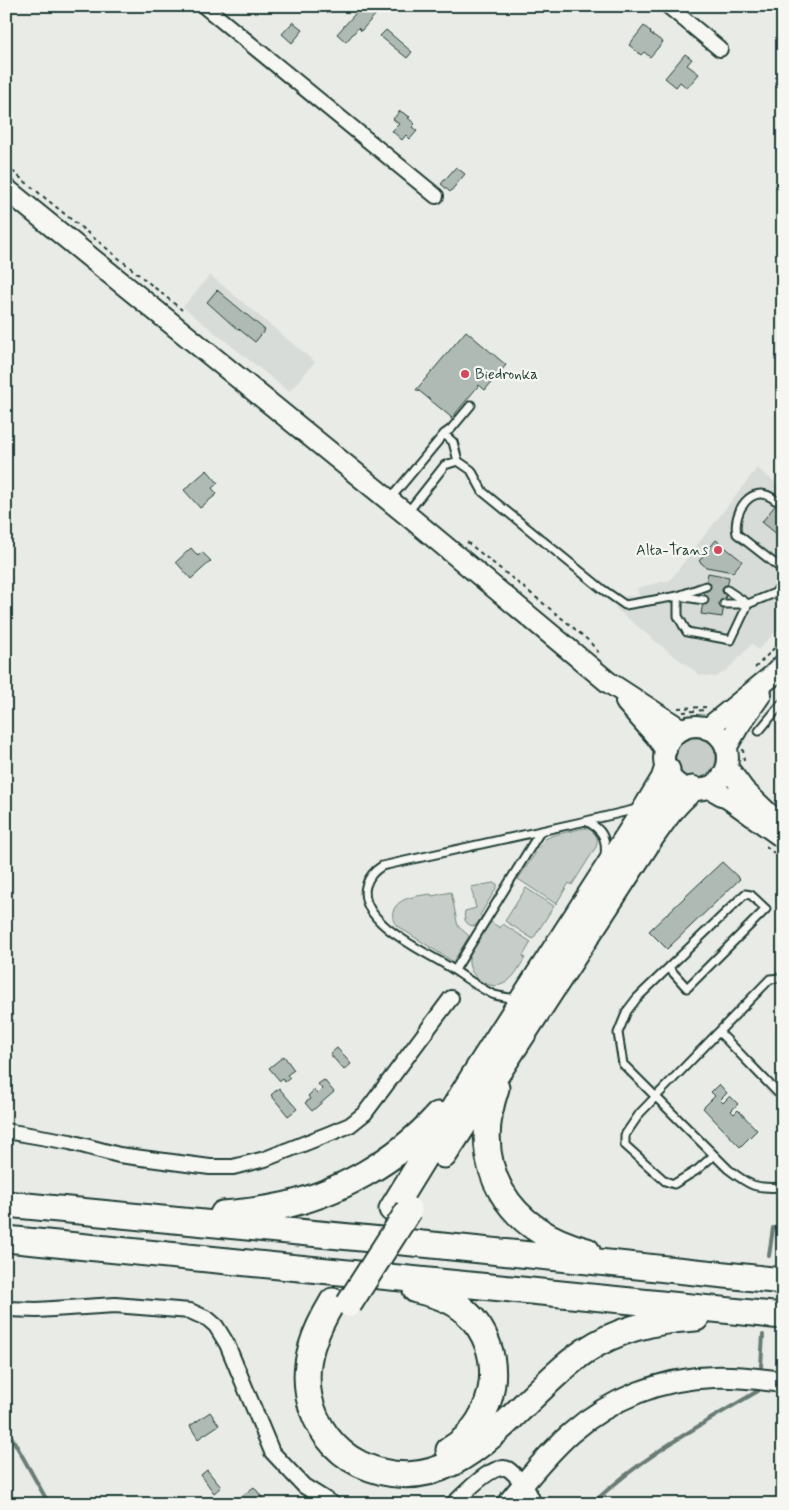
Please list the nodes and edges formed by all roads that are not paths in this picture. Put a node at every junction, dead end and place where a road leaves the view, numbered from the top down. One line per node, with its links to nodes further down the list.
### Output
1 (204, 6): 5 (street)
2 (668, 6): 3 (street)
3 (720, 49)
4 (6, 189): 9 (street)
5 (436, 196)
6 (471, 405): 7 (lane)
7 (444, 434): 8 (lane); 9 (lane)
8 (458, 461): 11 (lane); 17 (lane)
9 (389, 500): 11 (street)
10 (775, 500): 12 (lane)
11 (406, 514): 23 (street)
12 (783, 570)
13 (783, 584): 16 (lane)
14 (706, 586): 17 (lane)
15 (726, 590): 21 (lane)
16 (775, 593): 19 (lane); 21 (lane)
17 (678, 596): 18 (lane); 21 (lane)
18 (704, 600)
19 (783, 600)
20 (724, 604): 21 (lane)
21 (748, 604)
22 (766, 671): 25 (street); 28 (street)
23 (608, 682): 26 (street); 29 (street)
24 (783, 702): 27 (lane)
25 (710, 715): 26 (street); 28 (street)
26 (682, 730): 29 (street)
27 (759, 732)
28 (727, 757): 30 (street); 33 (street)
29 (666, 760): 30 (street); 31 (highway)
30 (700, 788): 35 (street); 43 (highway)
31 (648, 807): 32 (lane); 36 (highway)
32 (586, 821): 34 (lane); 36 (lane)
33 (783, 829)
34 (540, 832): 38 (lane); 38 (lane)
35 (783, 838)
36 (604, 873): 41 (highway)
37 (669, 968): 37 (lane); 46 (lane)
38 (454, 970): 41 (lane)
39 (783, 980): 42 (lane)
40 (451, 998): 47 (street)
41 (523, 1000): 44 (highway)
42 (719, 1032): 45 (lane); 46 (lane)
43 (516, 1044): 51 (highway); 54 (highway)
44 (475, 1074): 51 (highway); 52 (highway)
45 (783, 1093)
46 (656, 1097): 48 (lane); 48 (lane)
47 (6, 1131)
48 (714, 1155): 49 (lane)
49 (783, 1187)
50 (6, 1204): 52 (highway)
51 (401, 1209): 57 (highway)
52 (135, 1216): 54 (highway)
53 (6, 1239): 55 (highway)
54 (655, 1268): 56 (highway)
55 (338, 1271): 57 (highway); 59 (highway)
56 (783, 1281)
57 (341, 1302): 59 (highway)
58 (6, 1309): 62 (street)
59 (778, 1316)
60 (783, 1382): 61 (street)
61 (524, 1484): 63 (street); 64 (street); 65 (street)
62 (333, 1504)
63 (453, 1504)
64 (507, 1504)
65 (534, 1504)

